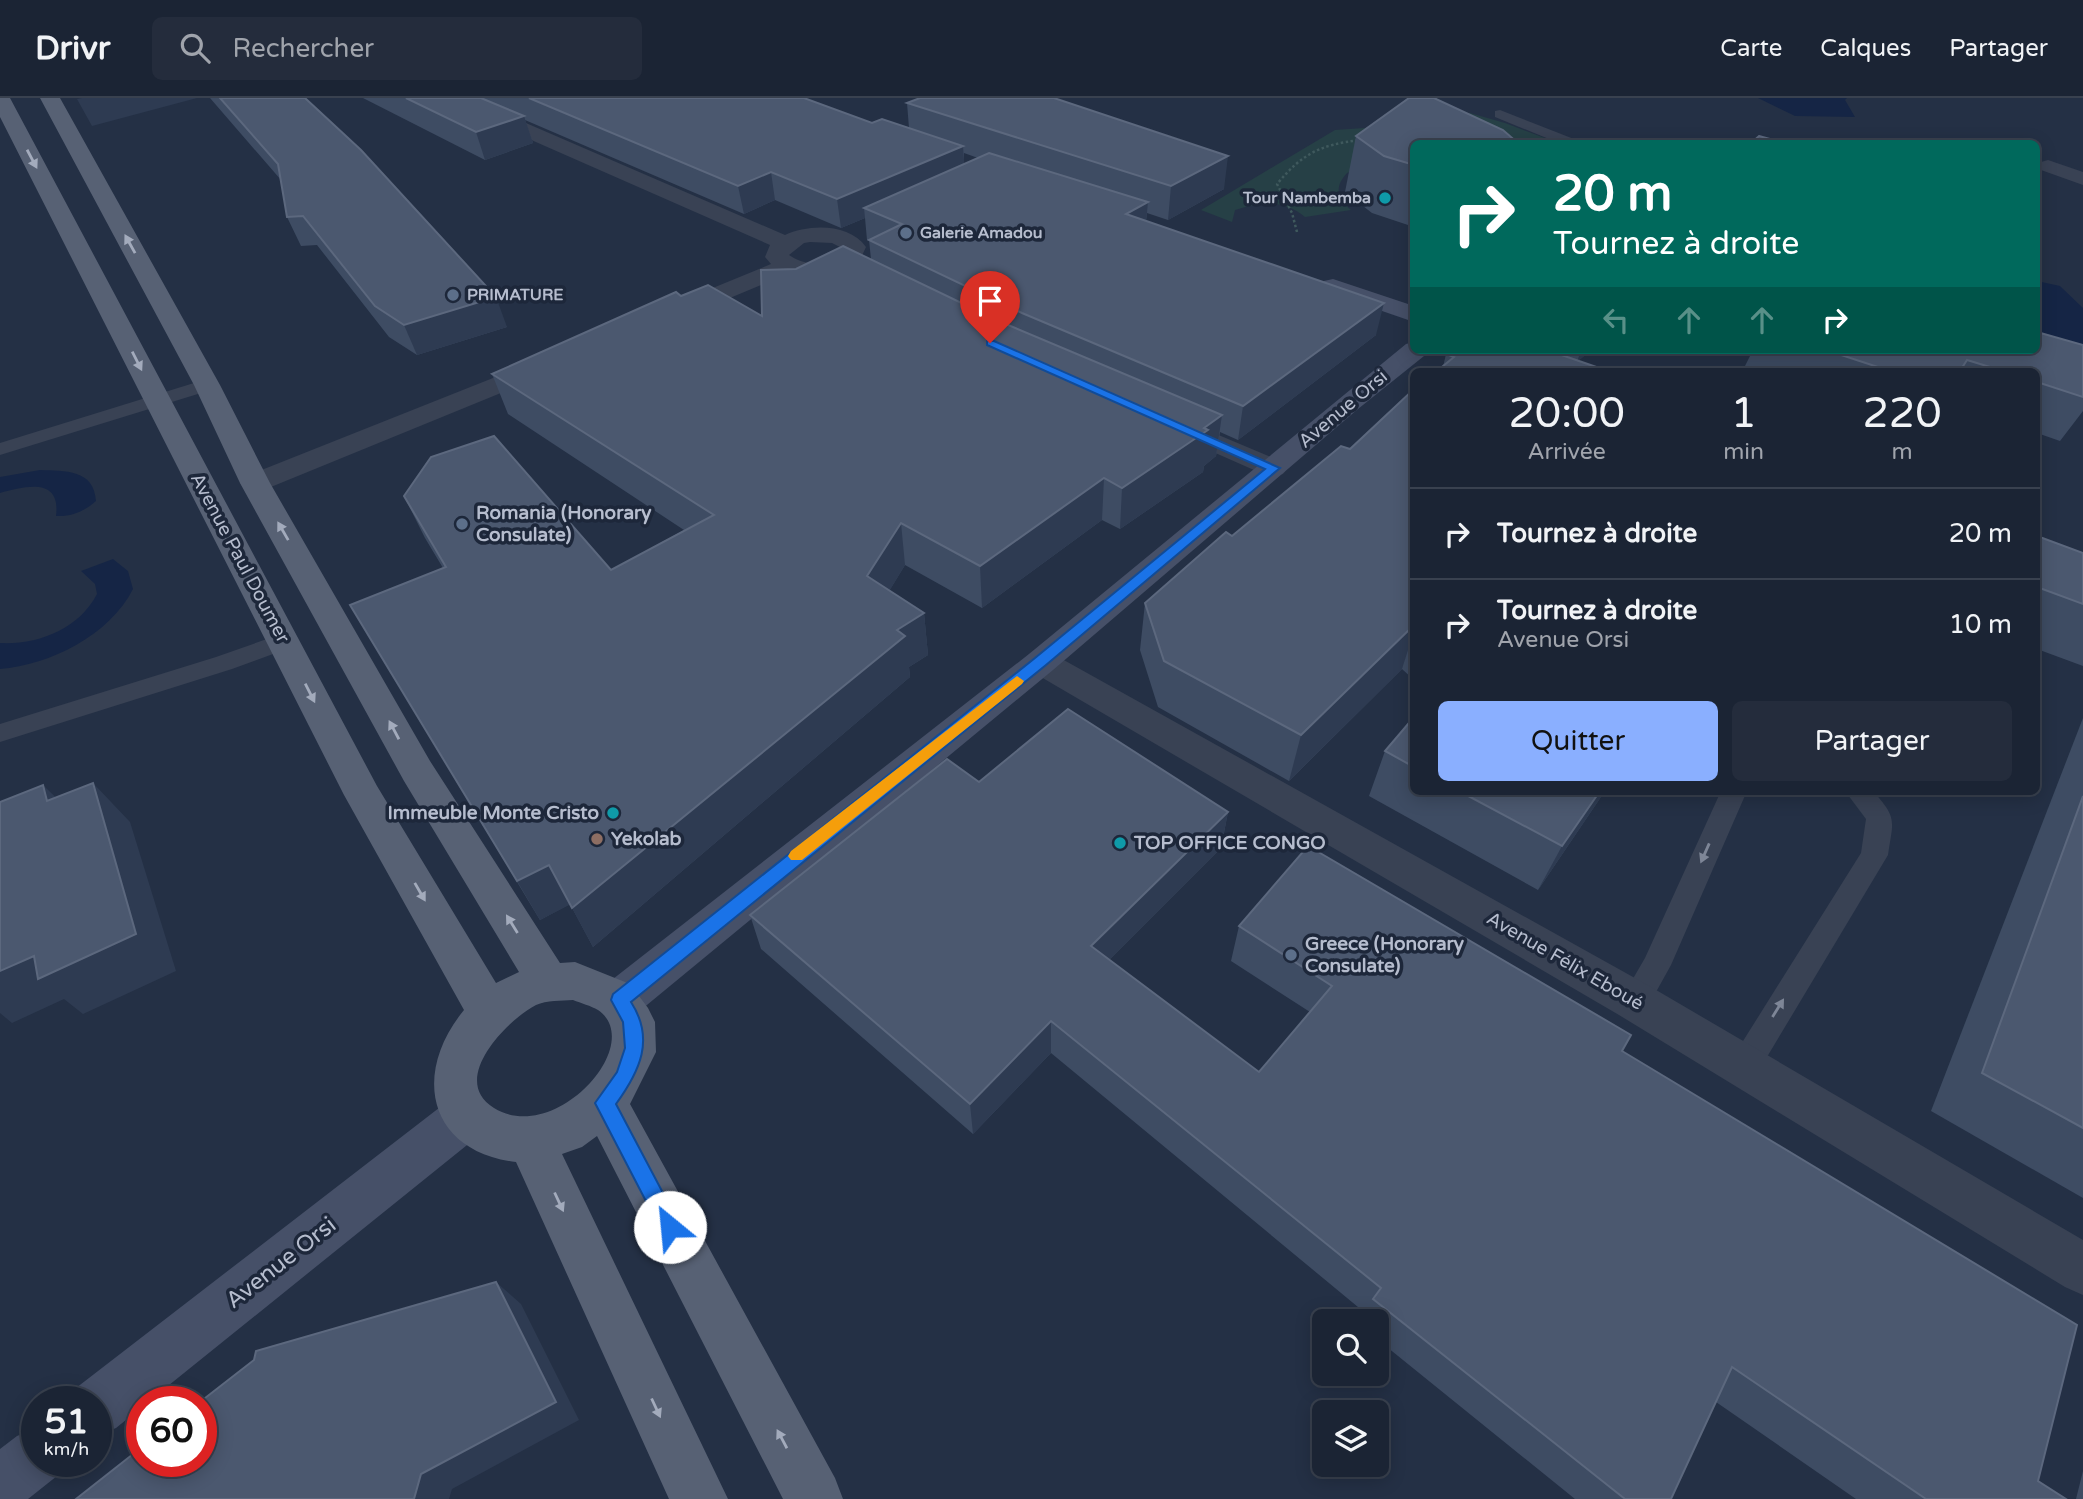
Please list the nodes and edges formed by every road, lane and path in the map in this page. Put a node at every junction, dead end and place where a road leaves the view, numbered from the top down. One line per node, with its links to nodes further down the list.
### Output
1 (50, 98): 13 (main road, one-way to 1)
2 (452, 98): 12 (street)
3 (5, 99): 15 (main road, Avenue Paul Doumer, one-way to 15)
4 (1500, 114): 6 (lane)
5 (1370, 139): 10 (path)
6 (1564, 140)
7 (2048, 166): 8 (street)
8 (2083, 179)
9 (868, 227): 11 (street)
10 (1297, 232)
11 (843, 239): 12 (street); 12 (street)
12 (786, 255): 17 (street)
13 (150, 281): 15 (main road); 20 (main road)
14 (1318, 281): 16 (main road)
15 (103, 293): 21 (main road, Avenue Paul Doumer, one-way to 21)
16 (1410, 313)
17 (648, 323)
18 (572, 354): 25 (street)
19 (1410, 354): 24 (main road, Avenue Orsi)
20 (207, 386): 21 (lane); 25 (main road)
21 (157, 400): 23 (lane); 26 (main road, Avenue Paul Doumer)
22 (1149, 414): 24 (street)
23 (0, 449)
24 (1273, 468): 27 (main road, Avenue Orsi)
25 (255, 483): 31 (main road, one-way to 25)
26 (284, 641): 28 (lane); 34 (main road, Avenue Paul Doumer, one-way to 34)
27 (1041, 662): 32 (main road, Avenue Orsi); 33 (street, Avenue Félix Eboué)
28 (0, 733)
29 (1732, 795): 33 (lane, one-way to 33)
30 (1861, 795): 35 (lane, one-way to 30)
31 (548, 982): 32 (main road); 34 (main road)
32 (620, 1000): 36 (main road)
33 (1635, 1000): 35 (street, Avenue Félix Eboué)
34 (489, 1012): 37 (main road)
35 (1744, 1067): 39 (street, Avenue Félix Eboué)
36 (605, 1103): 38 (main road); 44 (main road, one-way to 36)
37 (465, 1117): 38 (main road); 40 (main road, Avenue Orsi)
38 (530, 1140): 43 (main road, one-way to 43)
39 (2083, 1269)
40 (112, 1396)
41 (21, 1468): 42 (main road)
42 (0, 1485)
43 (699, 1499)
44 (814, 1499)

